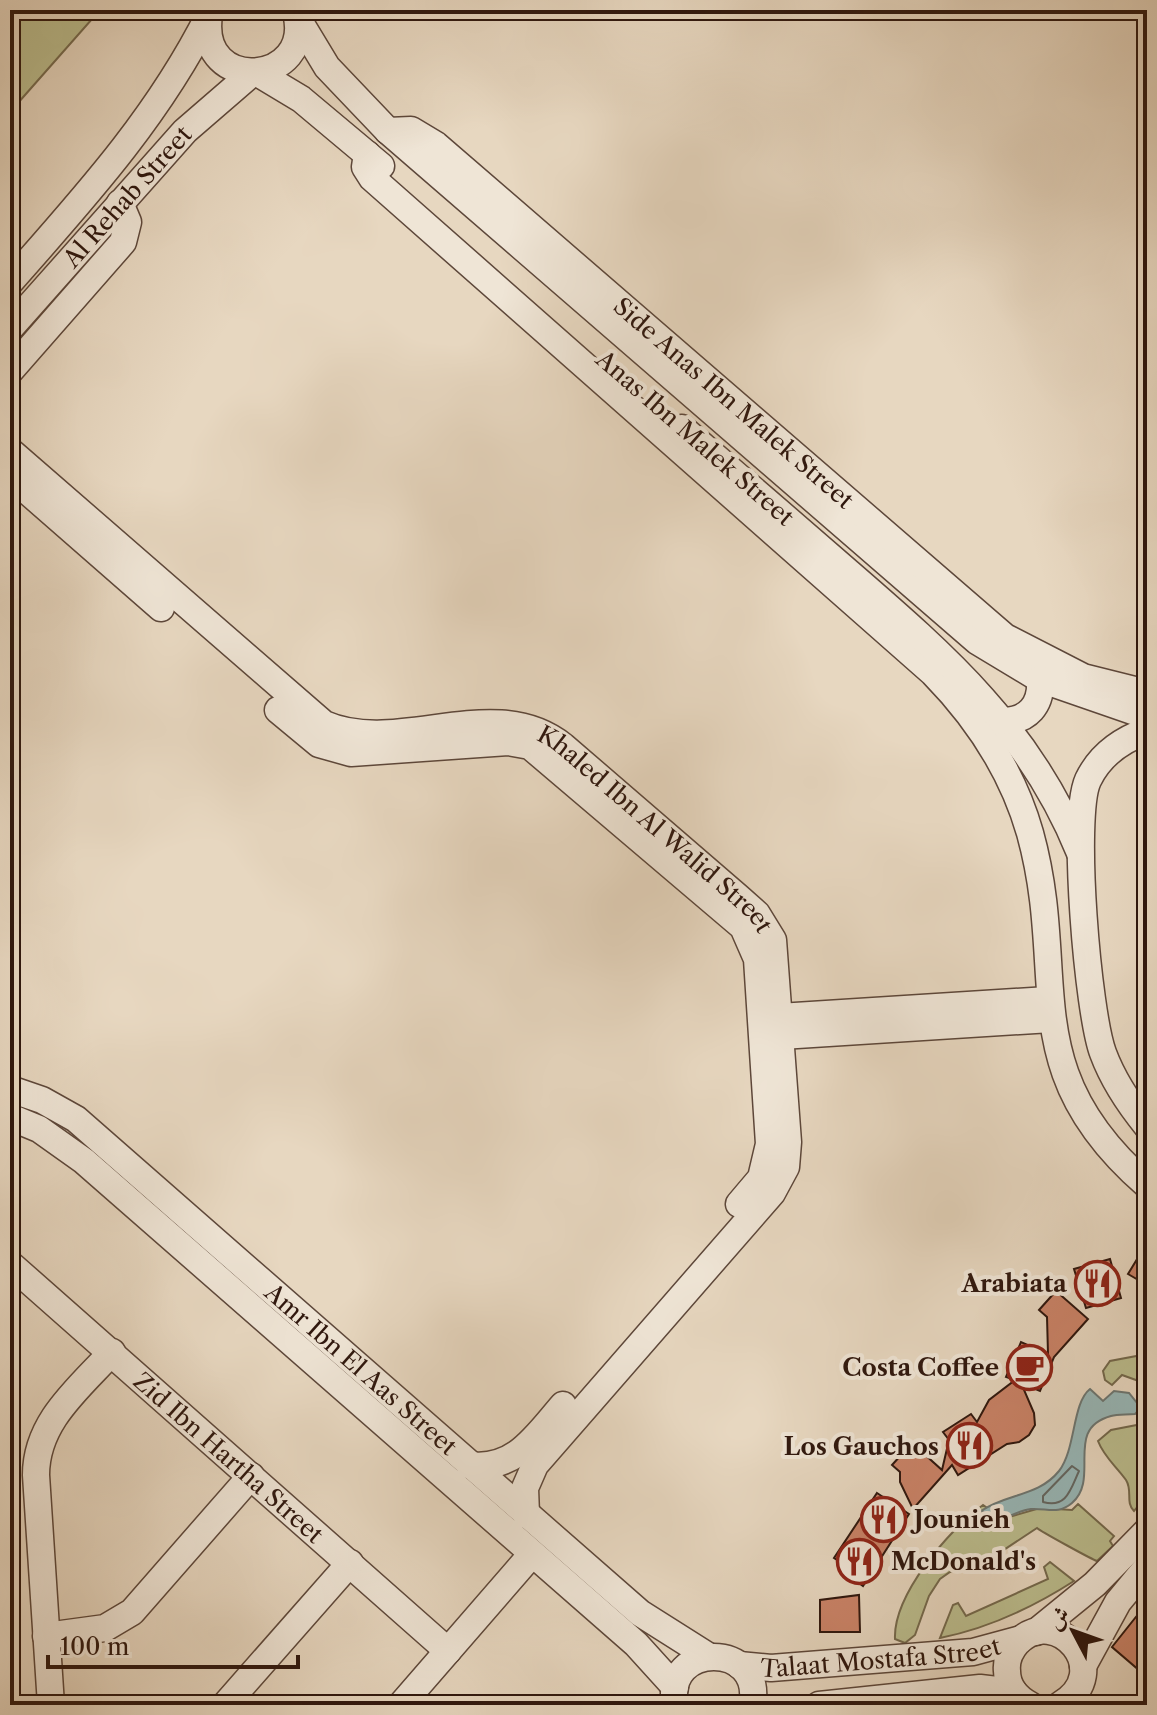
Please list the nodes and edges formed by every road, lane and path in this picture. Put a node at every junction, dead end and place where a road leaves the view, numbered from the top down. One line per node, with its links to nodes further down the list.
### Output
1 (210, 13): 3 (street, Anas Ibn Malek Street); 5 (street, Al Rehab Street)
2 (297, 14): 3 (street, Al Rehab Street); 4 (street, Anas Ibn Malek Street)
3 (254, 72): 6 (street, Anas Ibn Malek Street); 7 (street, Al Rehab Street)
4 (339, 82): 6 (street); 8 (street, Anas Ibn Malek Street)
5 (160, 102): 7 (street); 11 (street, Al Rehab Street)
6 (314, 110): 9 (street, Anas Ibn Malek Street)
7 (189, 127): 10 (street, Al Rehab Street)
8 (388, 131): 17 (street, Anas Ibn Malek Street); 18 (street, Side Anas Ibn Malek Street)
9 (367, 154): 20 (street, Anas Ibn Malek Street); 24 (street)
10 (120, 203): 12 (street, Al Rehab Street); 13 (street)
11 (10, 282)
12 (10, 328)
13 (10, 371)
14 (10, 451): 16 (street, Khaled Ibn Al Walid Street)
15 (10, 476): 16 (street, Khaled Ibn Al Walid Street)
16 (138, 575): 22 (street, Khaled Ibn Al Walid Street)
17 (1040, 679): 19 (street, Anas Ibn Malek Street); 20 (street)
18 (1147, 693)
19 (1147, 716)
20 (1002, 721): 23 (street, Anas Ibn Malek Street)
21 (1147, 731): 23 (street)
22 (661, 843): 25 (street, Khaled Ibn Al Walid Street); 34 (street, Khaled Ibn Al Walid Street)
23 (1080, 853): 28 (street)
24 (1050, 1009): 25 (street); 29 (street)
25 (780, 1027): 36 (street, Khaled Ibn Al Walid Street)
26 (10, 1089): 31 (street, Amr Ibn El Aas Street)
27 (10, 1117): 31 (street, Amr Ibn El Aas Street)
28 (1147, 1126)
29 (1141, 1172)
30 (13, 1273): 32 (street, Zid Ibn Hartha Street)
31 (312, 1344): 33 (street, Amr Ibn El Aas Street)
32 (112, 1352): 35 (street, Zid Ibn Hartha Street); 41 (street)
33 (337, 1366): 34 (street, Amr Ibn El Aas Street); 38 (street, Amr Ibn El Aas Street)
34 (469, 1465): 36 (street, Amr Ibn El Aas Street)
35 (251, 1476): 39 (street, Zid Ibn Hartha Street); 41 (street)
36 (526, 1515): 44 (street, Amr Ibn El Aas Street)
37 (1147, 1531): 42 (street, Talaat Mostafa Street)
38 (532, 1554): 43 (street); 47 (street, Amr Ibn El Aas Street)
39 (350, 1563): 43 (street, Zid Ibn Hartha Street); 50 (street)
40 (1147, 1567): 46 (street)
41 (46, 1636): 49 (street)
42 (1028, 1636): 45 (street, Talaat Mostafa Street); 46 (street); 48 (street)
43 (448, 1651): 51 (street)
44 (708, 1656): 45 (street, Talaat Mostafa Street); 47 (street)
45 (739, 1665): 52 (street)
46 (1074, 1691)
47 (675, 1696)
48 (1022, 1701): 53 (street, Talaat Mostafa Street)
49 (51, 1705)
50 (225, 1705)
51 (401, 1705)
52 (752, 1705)
53 (819, 1705)

